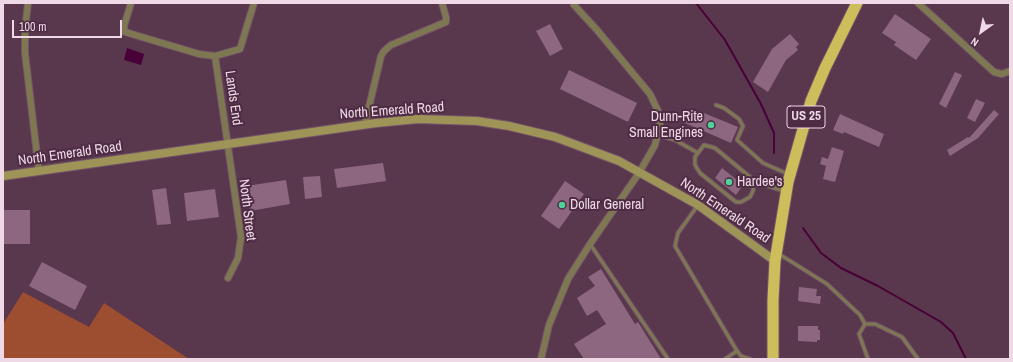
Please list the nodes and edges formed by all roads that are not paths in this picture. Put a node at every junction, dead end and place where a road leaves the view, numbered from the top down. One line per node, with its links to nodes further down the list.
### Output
1 (28, 3): 15 (street)
2 (131, 3): 8 (street)
3 (254, 3): 8 (street)
4 (442, 3): 11 (street)
5 (857, 3): 17 (highway, US 25)
6 (918, 3): 9 (street)
7 (574, 5): 12 (street)
8 (215, 56): 13 (street, Lands End)
9 (1010, 71)
10 (716, 105): 17 (lane)
11 (365, 124): 13 (main road, North Emerald Road); 16 (main road, North Emerald Road)
12 (658, 135): 14 (lane); 16 (street)
13 (227, 143): 15 (main road, North Emerald Road); 24 (street, North Street)
14 (698, 153): 19 (lane); 19 (lane)
15 (39, 172): 18 (main road, North Emerald Road)
16 (639, 173): 21 (main road, North Emerald Road); 22 (street)
17 (790, 174): 20 (highway, US 25)
18 (3, 176)
19 (754, 180): 20 (lane)
20 (786, 192): 23 (highway, US 25)
21 (698, 205): 23 (main road, North Emerald Road); 26 (lane)
22 (590, 244): 27 (street); 28 (lane)
23 (776, 256): 25 (lane); 31 (highway, US 25)
24 (228, 278)
25 (865, 324): 32 (lane); 33 (lane)
26 (737, 351): 29 (lane); 30 (lane)
27 (541, 359)
28 (668, 359)
29 (725, 359)
30 (750, 359)
31 (773, 359)
32 (868, 359)
33 (918, 359)

